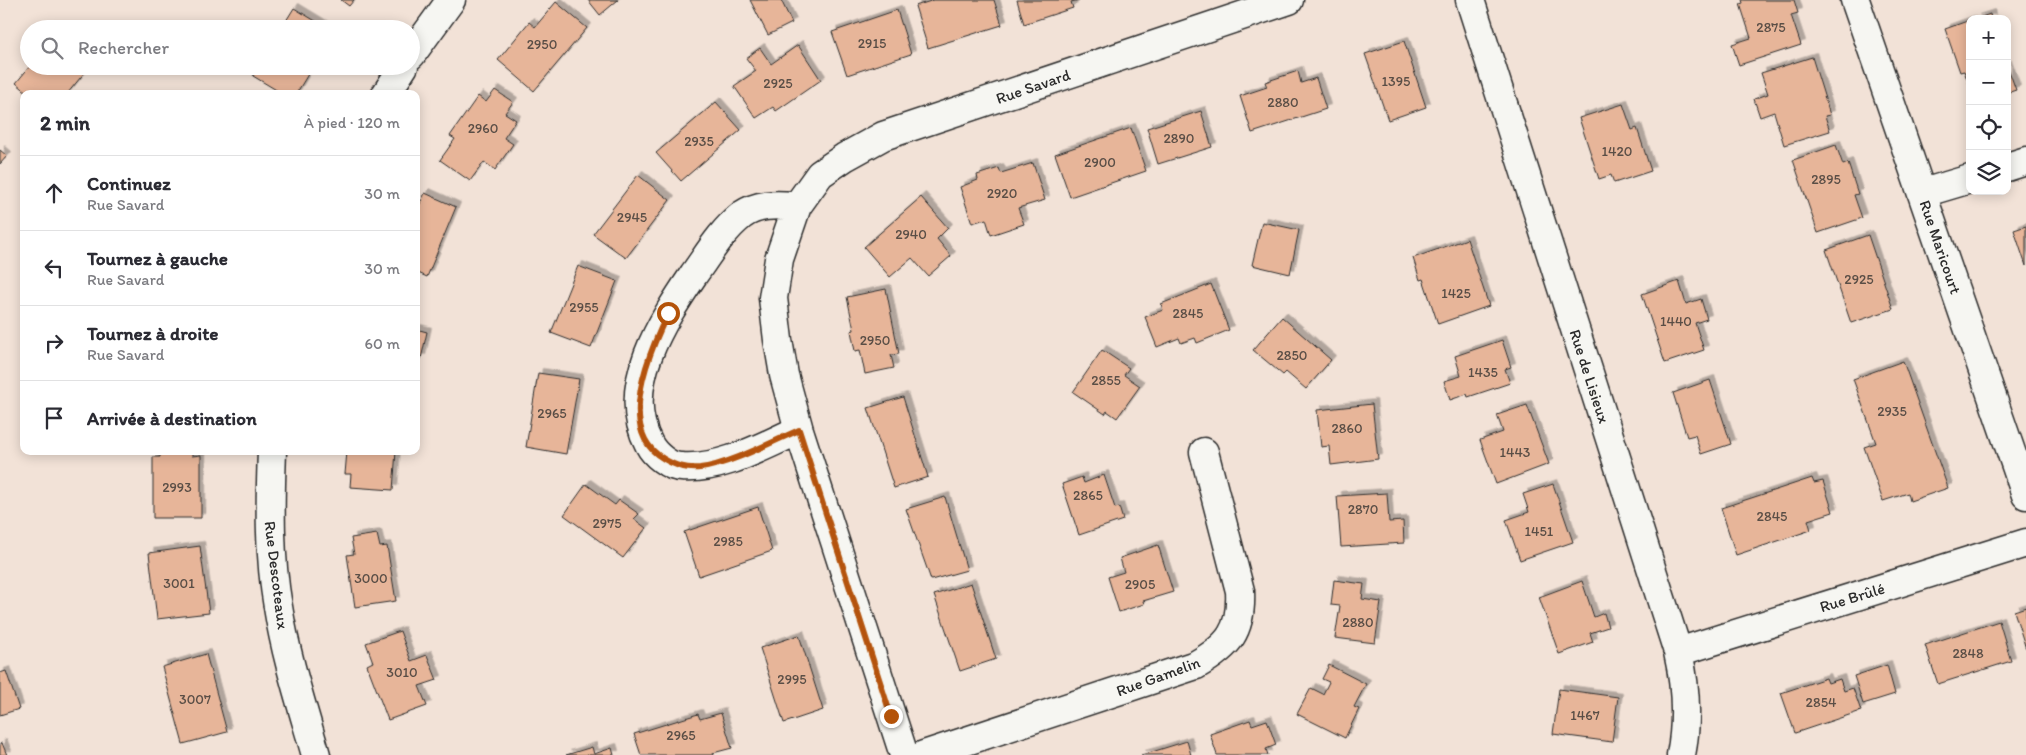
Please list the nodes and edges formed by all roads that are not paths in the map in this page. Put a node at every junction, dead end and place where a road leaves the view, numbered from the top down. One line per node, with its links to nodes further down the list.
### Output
1 (451, 0): 5 (street)
2 (1289, 0): 12 (street, Rue Savard)
3 (1470, 0): 18 (street, Rue de Lisieux)
4 (1855, 0): 11 (street, Rue Maricourt)
5 (420, 43)
6 (398, 75): 7 (street)
7 (389, 90)
8 (2026, 161): 9 (street)
9 (2011, 166)
10 (1966, 179): 11 (street)
11 (1922, 193): 16 (street, Rue Maricourt)
12 (797, 206): 13 (street, Rue Savard); 13 (street)
13 (799, 430): 20 (street, Rue Savard)
14 (1204, 452): 21 (street, Rue Gamelin)
15 (272, 455): 19 (street, Rue Descoteaux)
16 (2026, 495)
17 (2026, 543): 18 (street, Rue Brûlé)
18 (1678, 652): 22 (street, Rue de Lisieux)
19 (316, 755)
20 (904, 755)
21 (924, 755)
22 (1681, 755)

